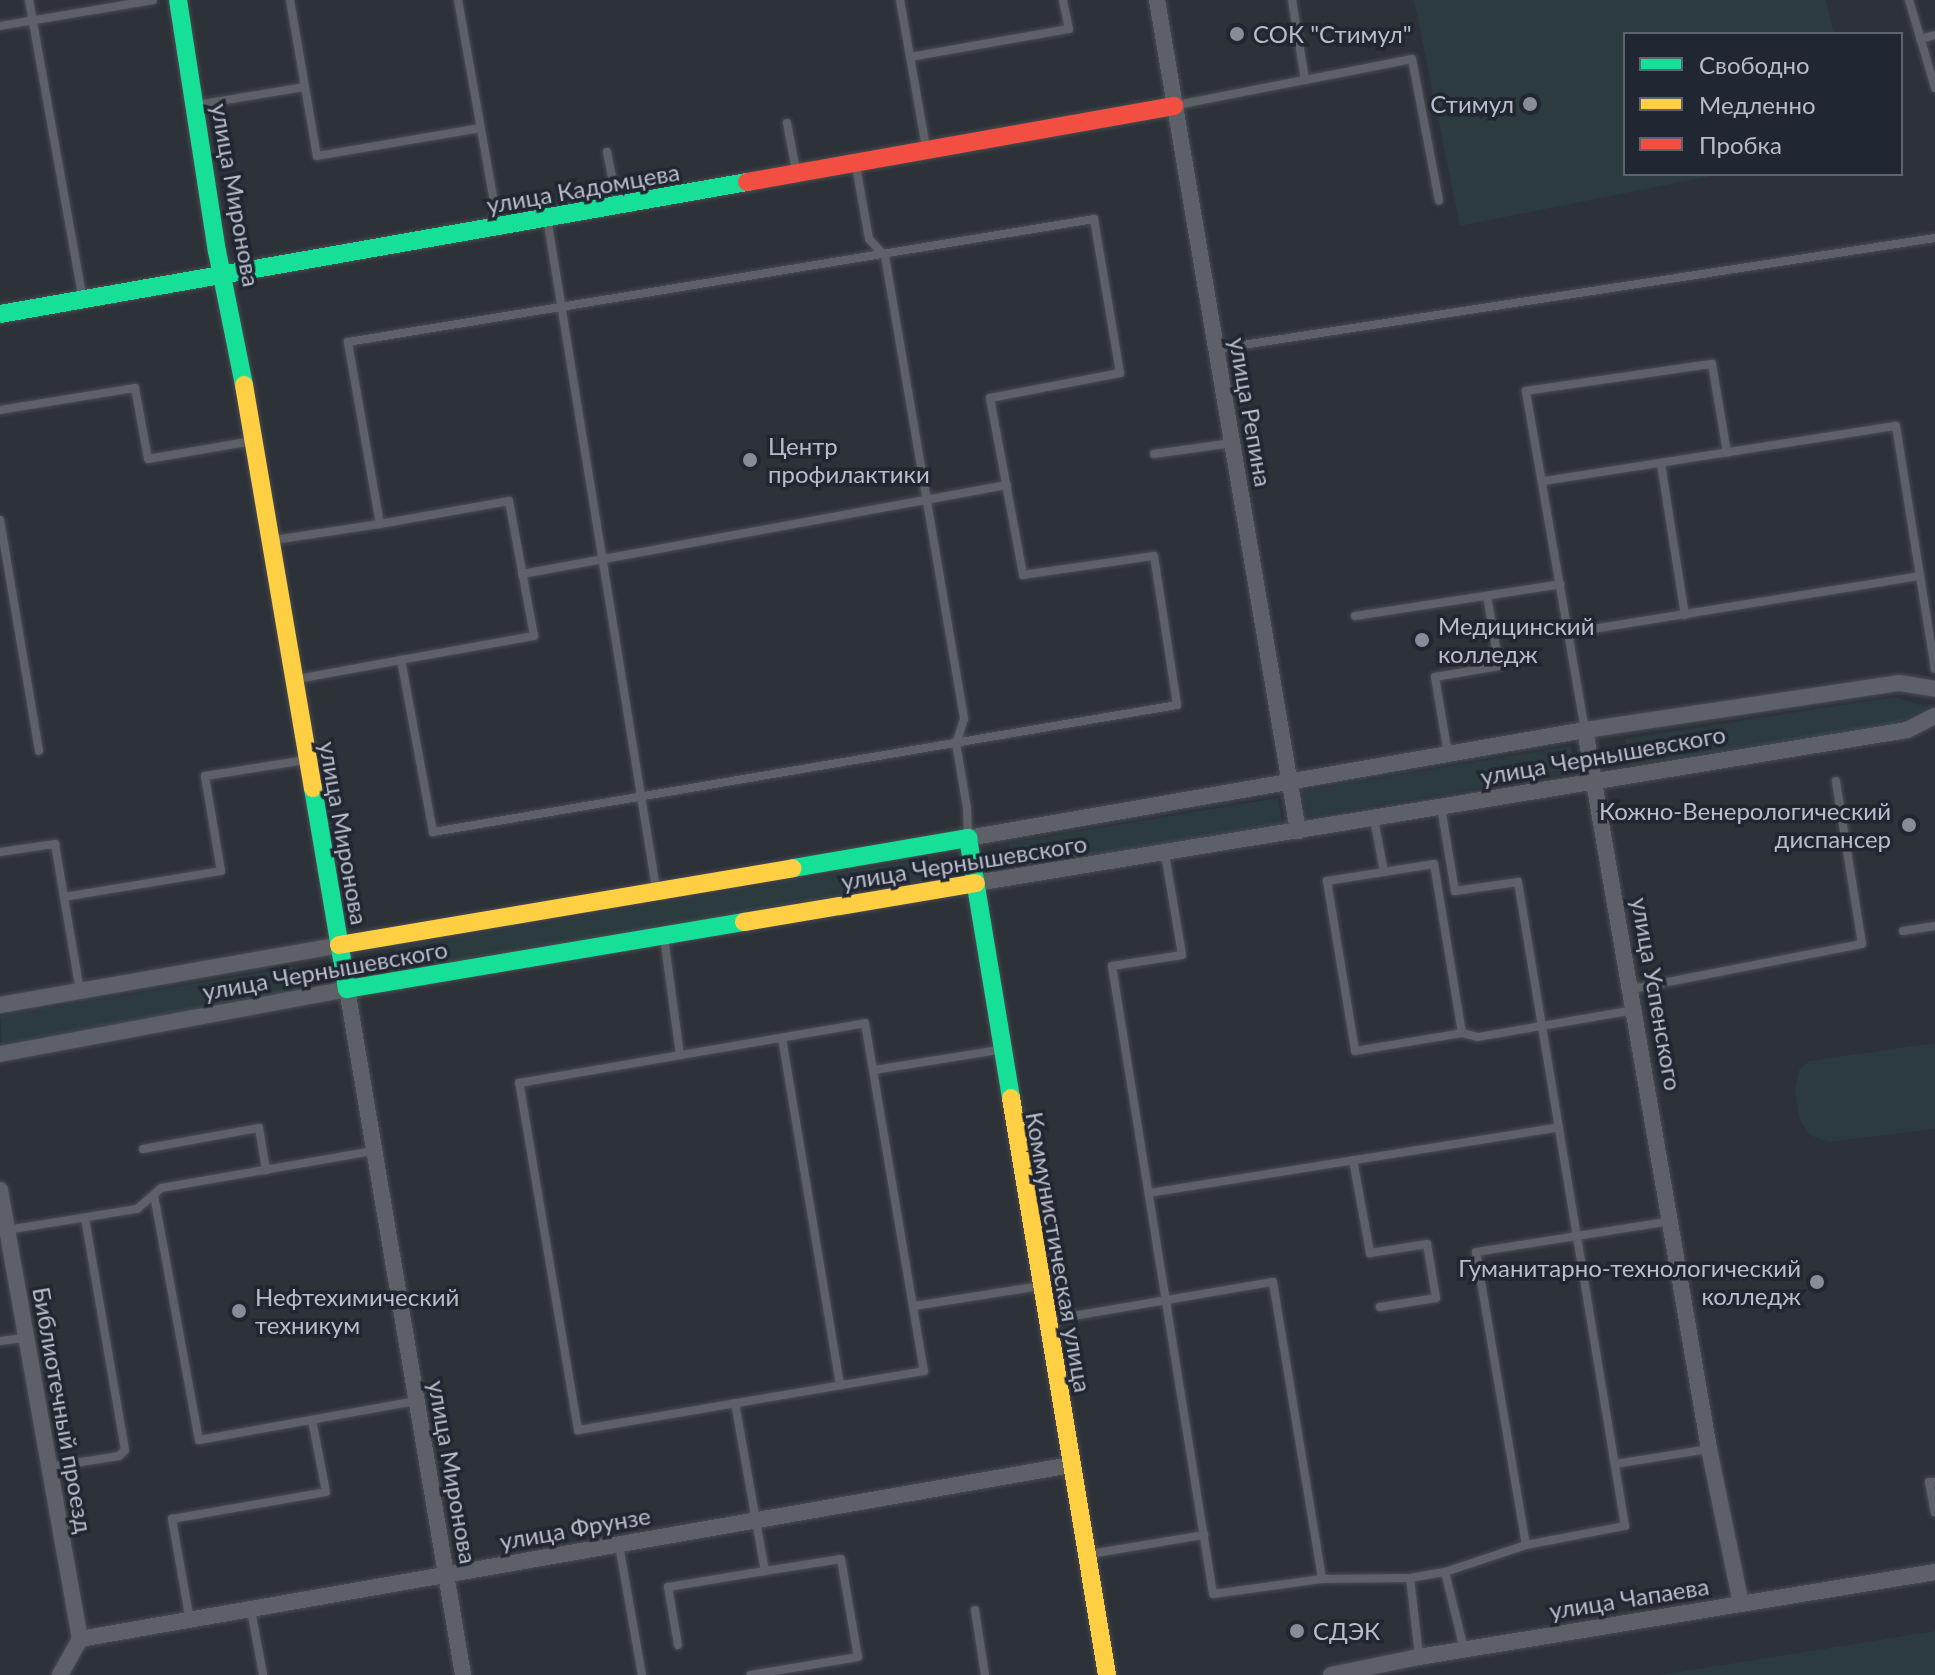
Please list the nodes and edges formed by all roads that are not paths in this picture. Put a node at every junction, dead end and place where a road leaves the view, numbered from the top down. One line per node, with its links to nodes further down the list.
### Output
1 (29, 0): 11 (lane)
2 (153, 0): 11 (lane)
3 (178, 0): 19 (main road, улица Миронова)
4 (290, 0): 17 (lane)
5 (458, 0): 22 (lane)
6 (900, 0): 15 (lane)
7 (1063, 0): 15 (lane)
8 (1157, 0): 20 (street, улица Репина)
9 (1292, 0): 16 (lane)
10 (1909, 0): 14 (lane)
11 (33, 21): 12 (lane); 34 (lane)
12 (0, 26)
13 (1935, 35): 14 (lane)
14 (1920, 39): 18 (lane)
15 (910, 57): 23 (lane)
16 (1305, 80): 20 (lane); 27 (lane)
17 (305, 87): 19 (lane); 22 (lane)
18 (1935, 88)
19 (196, 105): 33 (main road, улица Миронова)
20 (1174, 106): 23 (main road, улица Кадомцева); 37 (street, улица Репина)
21 (787, 123): 26 (lane)
22 (480, 128): 30 (lane)
23 (927, 149): 25 (main road, улица Кадомцева)
24 (607, 152): 28 (lane)
25 (855, 163): 26 (main road, улица Кадомцева); 32 (lane)
26 (796, 174): 28 (main road, улица Кадомцева)
27 (1439, 200)
28 (617, 206): 29 (main road, улица Кадомцева)
29 (547, 218): 30 (main road, улица Кадомцева); 35 (lane)
30 (499, 227): 33 (main road, улица Кадомцева)
31 (1935, 238): 37 (lane)
32 (885, 256): 35 (lane); 45 (lane); 46 (lane)
33 (225, 276): 34 (main road, улица Кадомцева); 39 (main road, улица Миронова)
34 (83, 300): 36 (main road, улица Кадомцева)
35 (560, 307): 48 (lane); 50 (lane)
36 (0, 314)
37 (1216, 349): 40 (street, улица Репина)
38 (0, 410): 39 (lane)
39 (253, 441): 49 (main road, улица Миронова)
40 (1232, 443): 42 (lane); 69 (street, улица Репина)
41 (1727, 453): 43 (lane); 44 (lane, улица Успенского); 52 (lane)
42 (1154, 454)
43 (1661, 464): 44 (lane); 55 (lane)
44 (1544, 481): 53 (lane, улица Успенского)
45 (1007, 485): 46 (lane); 64 (lane)
46 (927, 500): 50 (lane); 64 (lane)
47 (0, 520): 65 (lane)
48 (380, 524): 49 (lane); 51 (lane)
49 (270, 541): 60 (main road, улица Миронова)
50 (600, 561): 51 (lane); 71 (lane)
51 (522, 574): 58 (lane)
52 (1920, 576): 55 (lane); 59 (lane)
53 (1561, 584): 54 (lane); 57 (lane, улица Успенского)
54 (1487, 596): 56 (lane); 66 (lane)
55 (1685, 615): 57 (lane)
56 (1355, 616)
57 (1568, 633): 63 (lane, улица Успенского)
58 (401, 660): 60 (lane); 71 (lane)
59 (1935, 669)
60 (294, 680): 67 (main road, улица Миронова)
61 (1935, 689): 63 (street, улица Чернышевского)
62 (1935, 716): 68 (street, улица Чернышевского)
63 (1585, 730): 66 (street, улица Чернышевского); 68 (street, улица Успенского)
64 (956, 743): 71 (lane); 75 (lane)
65 (39, 751)
66 (1448, 754): 69 (street, улица Чернышевского)
67 (307, 760): 81 (lane); 85 (main road, улица Миронова)
68 (1594, 779): 72 (street, улица Чернышевского); 87 (street, улица Успенского)
69 (1290, 780): 74 (street, улица Репина); 75 (street, улица Чернышевского)
70 (1836, 781): 87 (lane)
71 (640, 797): 80 (lane)
72 (1441, 807): 73 (street, улица Чернышевского); 91 (lane)
73 (1374, 819): 74 (street, улица Чернышевского); 78 (lane)
74 (1298, 831): 77 (street, улица Чернышевского)
75 (968, 838): 79 (main road, Коммунистическая улица); 80 (main road, улица Чернышевского)
76 (0, 852): 81 (lane)
77 (1165, 854): 79 (street, улица Чернышевского); 104 (lane)
78 (1384, 872): 92 (lane); 92 (lane)
79 (976, 883): 84 (main road, улица Чернышевского); 94 (main road, Коммунистическая улица)
80 (656, 889): 85 (main road, улица Чернышевского)
81 (64, 897): 88 (lane)
82 (1935, 926): 83 (lane)
83 (1903, 931)
84 (664, 936): 86 (main road, улица Чернышевского); 96 (lane)
85 (339, 945): 86 (main road, улица Миронова); 88 (street, улица Чернышевского)
86 (347, 989): 95 (street, улица Чернышевского); 100 (street, улица Миронова)
87 (1632, 989): 90 (street, улица Успенского)
88 (80, 991): 89 (street, улица Чернышевского)
89 (0, 1005)
90 (1635, 1010): 91 (lane); 107 (street, улица Успенского)
91 (1543, 1026): 92 (lane); 98 (lane)
92 (1462, 1033)
93 (782, 1038): 96 (lane); 97 (lane); 117 (lane)
94 (1001, 1050): 97 (lane); 110 (main road, Коммунистическая улица)
95 (0, 1054)
96 (680, 1055): 119 (lane)
97 (874, 1070): 112 (lane)
98 (1559, 1127): 101 (lane); 109 (lane)
99 (143, 1149): 102 (lane)
100 (374, 1151): 102 (lane); 118 (street, улица Миронова)
101 (1353, 1160): 104 (lane); 113 (lane)
102 (266, 1170): 105 (lane)
103 (0, 1190): 108 (street, Библиотечный проезд)
104 (1149, 1193): 111 (lane)
105 (154, 1195): 106 (lane); 120 (lane)
106 (85, 1218): 108 (lane); 124 (lane)
107 (1672, 1221): 109 (lane); 121 (street, улица Успенского)
108 (7, 1231): 115 (street, Библиотечный проезд)
109 (1577, 1236): 122 (lane); 130 (lane)
110 (1040, 1286): 112 (lane); 114 (main road, Коммунистическая улица)
111 (1166, 1300): 114 (lane); 128 (lane); 137 (lane)
112 (914, 1306): 117 (lane)
113 (1380, 1307)
114 (1047, 1321): 123 (main road, Коммунистическая улица)
115 (25, 1338): 116 (lane); 124 (street, Библиотечный проезд)
116 (0, 1341)
117 (840, 1385): 119 (lane)
118 (416, 1401): 120 (lane); 135 (street, улица Миронова)
119 (735, 1403): 127 (lane)
120 (312, 1420): 141 (lane)
121 (1709, 1449): 122 (lane); 138 (street, улица Успенского)
122 (1615, 1464): 130 (lane)
123 (1071, 1465): 127 (street, улица Фрунзе); 131 (main road, Коммунистическая улица)
124 (49, 1467): 142 (street, Библиотечный проезд)
125 (1935, 1482): 126 (lane)
126 (1935, 1512)
127 (756, 1521): 129 (street, улица Фрунзе); 132 (lane)
128 (1204, 1535): 131 (lane); 137 (lane)
129 (619, 1545): 135 (street, улица Фрунзе); 149 (lane)
130 (1526, 1545): 133 (lane)
131 (1086, 1555): 152 (main road, Коммунистическая улица)
132 (765, 1571): 143 (lane); 150 (lane)
133 (1445, 1572): 136 (lane); 144 (lane)
134 (1935, 1572): 138 (street, улица Чапаева)
135 (446, 1576): 139 (street, улица Фрунзе); 148 (street, улица Миронова)
136 (1410, 1578): 137 (lane); 145 (lane)
137 (1322, 1579)
138 (1741, 1604): 144 (street, улица Чапаева)
139 (251, 1610): 141 (street, улица Фрунзе); 147 (lane)
140 (975, 1610): 151 (lane)
141 (190, 1621): 142 (street, улица Фрунзе)
142 (80, 1639): 146 (street)
143 (678, 1645)
144 (1464, 1649): 145 (street, улица Чапаева)
145 (1419, 1657): 153 (street, улица Чапаева)
146 (60, 1675)
147 (263, 1675)
148 (463, 1675)
149 (642, 1675)
150 (751, 1675)
151 (985, 1675)
152 (1107, 1675)
153 (1331, 1675)

